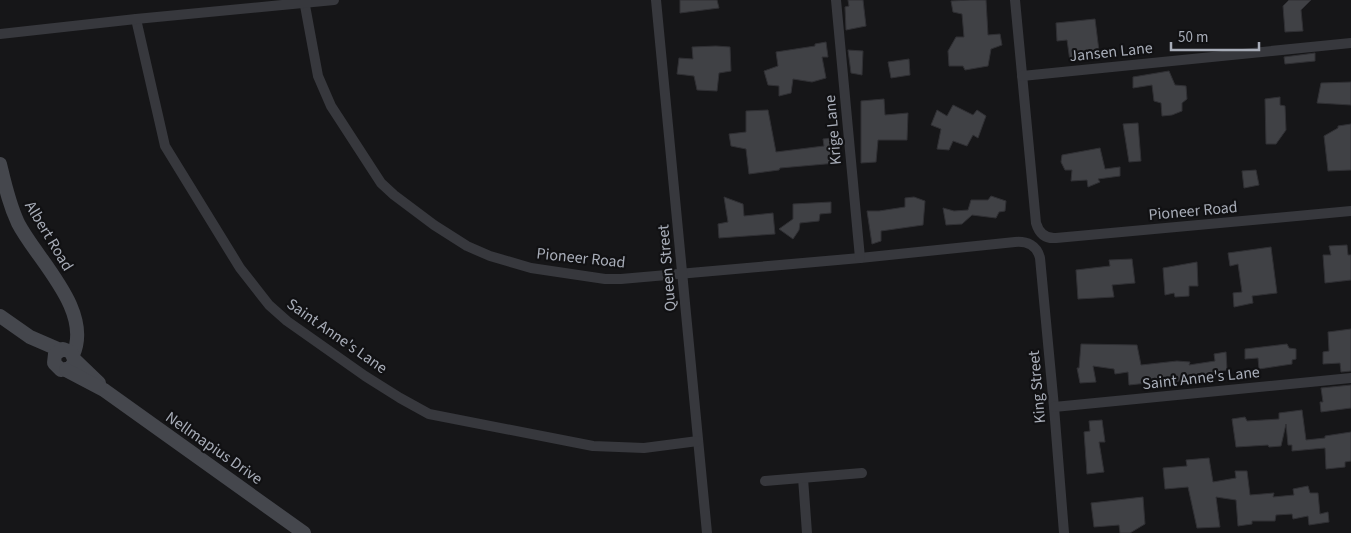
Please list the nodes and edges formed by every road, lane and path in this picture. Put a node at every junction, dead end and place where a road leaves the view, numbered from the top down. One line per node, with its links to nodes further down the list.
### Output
1 (334, 0): 5 (street)
2 (656, 0): 14 (street, Queen Street)
3 (836, 0): 13 (street, Krige Lane)
4 (1015, 0): 9 (street)
5 (304, 1): 6 (street); 14 (street, Pioneer Road)
6 (136, 19): 7 (street); 19 (street, Saint Anne's Lane)
7 (0, 34)
8 (1351, 43): 9 (street, Jansen Lane)
9 (1022, 76): 11 (street, Pioneer Road)
10 (0, 164): 16 (main road, Albert Road)
11 (1351, 211)
12 (1029, 243): 13 (street, Pioneer Road); 18 (street, King Street)
13 (860, 258): 14 (street, Pioneer Road)
14 (683, 273): 19 (street, Queen Street)
15 (0, 316): 16 (main road, Nellmapius Drive)
16 (65, 357): 23 (main road, Nellmapius Drive)
17 (1351, 378): 18 (street, Saint Anne's Lane)
18 (1054, 407): 26 (street, King Street)
19 (698, 441): 24 (street, Queen Street)
20 (862, 473): 21 (street)
21 (802, 478): 22 (street); 25 (street)
22 (765, 481)
23 (304, 533)
24 (707, 533)
25 (807, 533)
26 (1064, 533)

